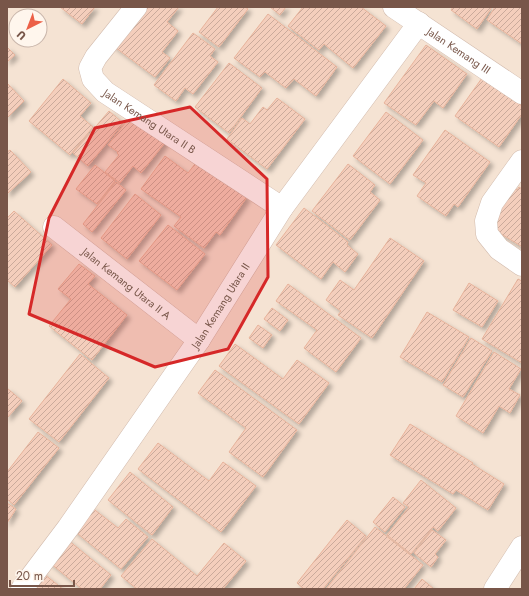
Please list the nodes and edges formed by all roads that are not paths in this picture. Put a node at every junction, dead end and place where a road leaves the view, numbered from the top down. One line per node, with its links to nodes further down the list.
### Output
1 (136, 7): 6 (street, Jalan Kemang Utara II B)
2 (396, 7): 3 (street, Jalan Kemang III)
3 (418, 23): 4 (street, Jalan Kemang III); 6 (street, Jalan Kemang Utara II)
4 (522, 93)
5 (522, 161): 8 (street)
6 (282, 208): 9 (street, Jalan Kemang Utara II)
7 (54, 227): 9 (street, Jalan Kemang Utara II A)
8 (522, 265)
9 (199, 340): 11 (street, Jalan Kemang Utara II)
10 (522, 547): 12 (street)
11 (22, 589)
12 (495, 589)

